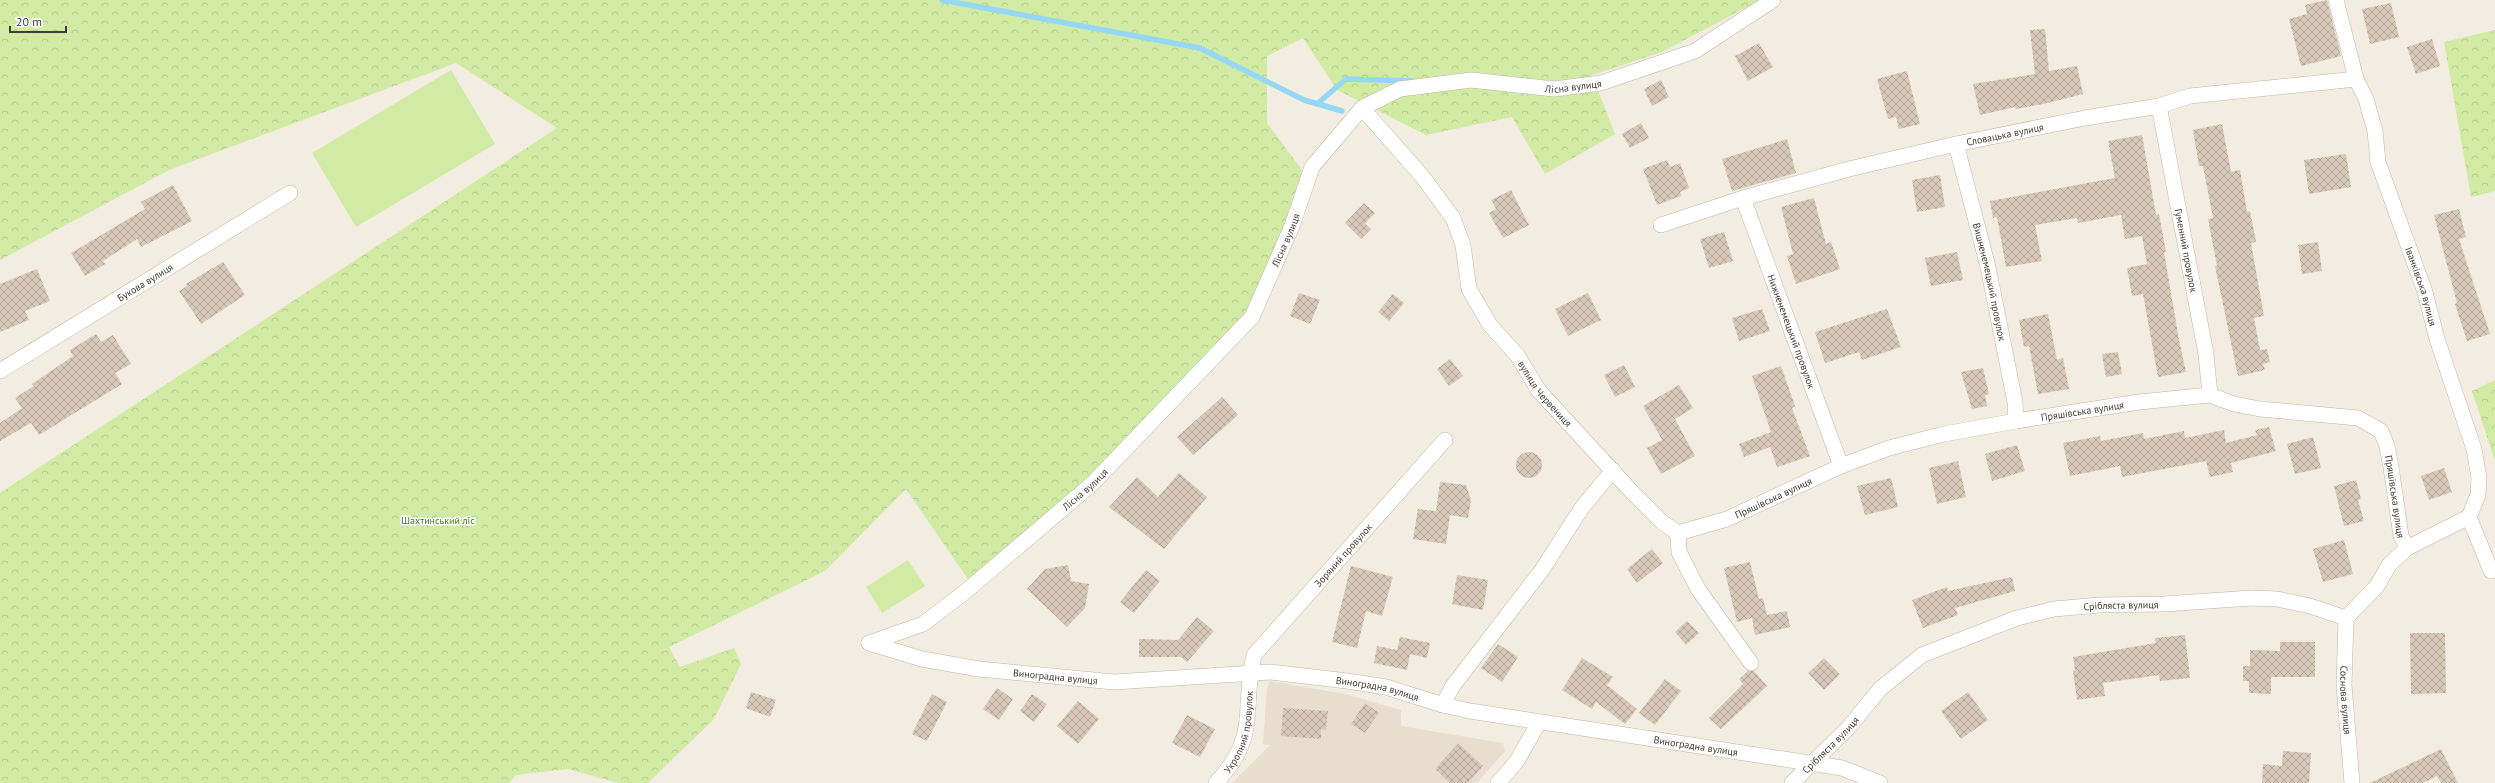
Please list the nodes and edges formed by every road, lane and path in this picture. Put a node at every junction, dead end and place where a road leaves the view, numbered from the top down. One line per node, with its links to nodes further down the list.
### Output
1 (1773, 0): 5 (street, Лісна вулиця)
2 (2336, 0): 3 (street, Іванківська вулиця)
3 (2356, 79): 4 (street, Словацька вулиця); 16 (street, Іванківська вулиця)
4 (2159, 106): 6 (street, Словацька вулиця); 11 (street, Гуменний провулок)
5 (1362, 108): 15 (street, вулиця Червениця); 21 (street, Лісна вулиця)
6 (1956, 144): 8 (street, Словацька вулиця); 12 (street, Вишненемецький провулок)
7 (290, 193): 10 (street, Букова вулиця)
8 (1743, 198): 9 (street, Словацька вулиця); 14 (street, Нижненемецький провулок)
9 (1662, 225)
10 (0, 371)
11 (2210, 396): 12 (street, Пряшівська вулиця); 18 (street, Пряшівська вулиця)
12 (2016, 421): 14 (street, Пряшівська вулиця)
13 (1445, 440): 23 (street, Зоряний провулок)
14 (1840, 466): 17 (street, Пряшівська вулиця)
15 (1613, 470): 17 (street, вулиця Червениця); 24 (street)
16 (2469, 516): 18 (street); 19 (street)
17 (1678, 533): 22 (street)
18 (2407, 548): 20 (street)
19 (2491, 570)
20 (2346, 618): 26 (street, Срібляста вулиця); 31 (street, Соснова вулиця)
21 (869, 644): 23 (street, Виноградна вулиця)
22 (1751, 663)
23 (1249, 674): 24 (street, Виноградна вулиця); 27 (street, Укропний провулок)
24 (1443, 705): 25 (street, Виноградна вулиця)
25 (1539, 722): 26 (street, Виноградна вулиця); 28 (street)
26 (1812, 763): 29 (street, Срібляста вулиця); 30 (street, Виноградна вулиця)
27 (1216, 783)
28 (1498, 783)
29 (1792, 783)
30 (1880, 783)
31 (2352, 783)

